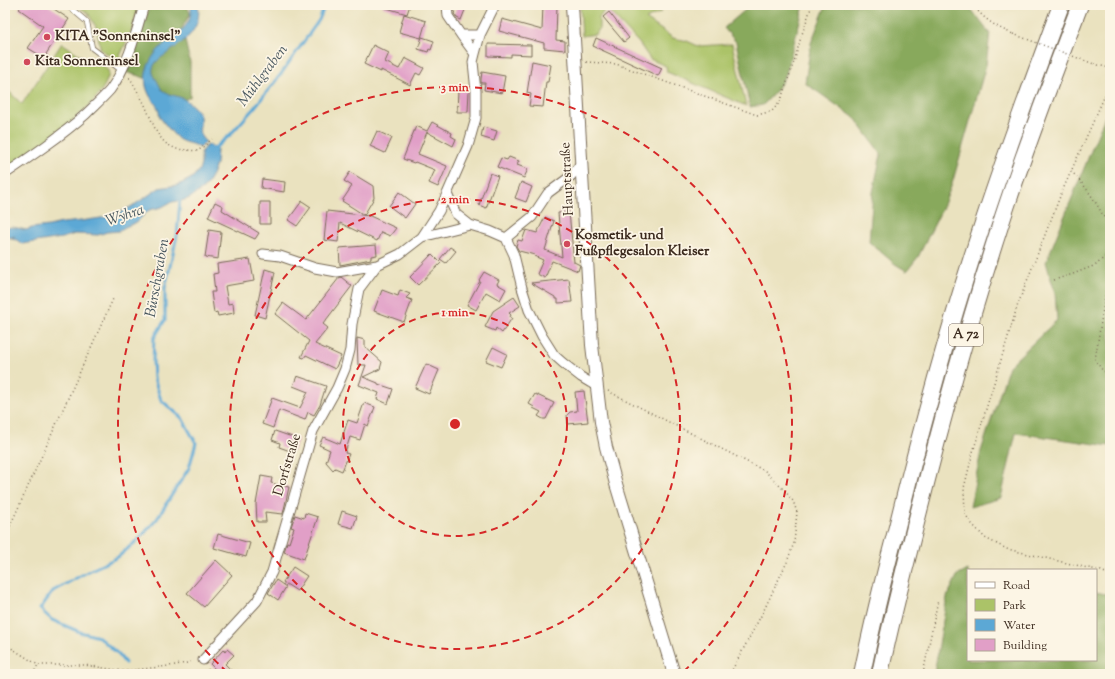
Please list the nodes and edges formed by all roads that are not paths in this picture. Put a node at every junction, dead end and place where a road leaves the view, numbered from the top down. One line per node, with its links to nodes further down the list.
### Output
1 (67, 5): 11 (lane)
2 (144, 5): 11 (street)
3 (447, 5): 8 (street)
4 (495, 5): 9 (street)
5 (572, 5): 12 (main road, Hauptstraße)
6 (1061, 5): 23 (highway, A 72)
7 (1080, 5): 24 (highway, A 72)
8 (461, 35): 9 (street); 10 (street)
9 (480, 35): 10 (street)
10 (475, 54): 14 (street)
11 (120, 72): 13 (street)
12 (582, 162): 17 (street); 20 (main road, Hauptstraße)
13 (5, 174)
14 (447, 194): 15 (street); 16 (street)
15 (470, 225): 16 (street); 17 (street)
16 (422, 237): 19 (street)
17 (506, 238): 20 (street)
18 (263, 254): 19 (street)
19 (376, 265): 21 (street, Dorfstraße)
20 (596, 386): 22 (main road, Hauptstraße)
21 (203, 660)
22 (674, 674)
23 (862, 674)
24 (880, 674)

